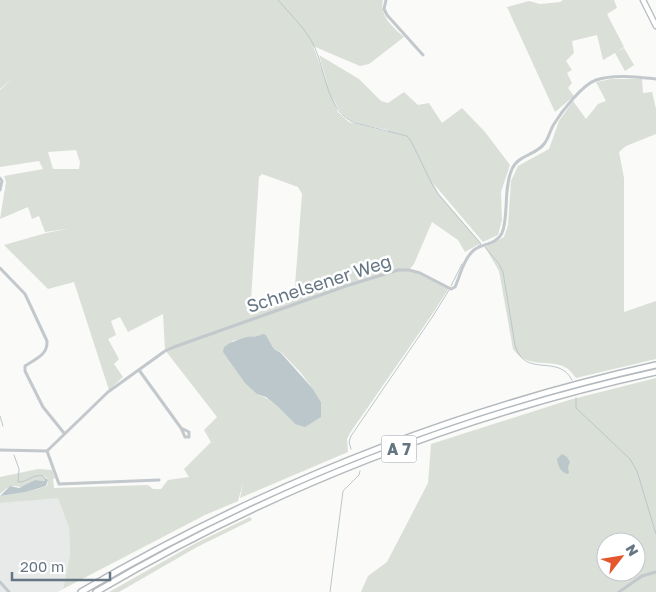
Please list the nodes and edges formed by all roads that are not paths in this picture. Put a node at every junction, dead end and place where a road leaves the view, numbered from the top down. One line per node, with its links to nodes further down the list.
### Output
1 (386, 0): 4 (street)
2 (643, 0): 3 (main road)
3 (656, 26)
4 (423, 55)
5 (656, 79): 10 (street, Schnelsener Weg)
6 (0, 178): 7 (street)
7 (0, 190)
8 (0, 268): 13 (street)
9 (656, 365): 20 (highway, A 7)
10 (138, 370): 12 (street); 13 (street)
11 (656, 372): 21 (highway, A 7)
12 (181, 428)
13 (64, 433): 15 (street)
14 (0, 450): 15 (street)
15 (47, 451): 16 (street)
16 (158, 480)
17 (656, 572): 22 (street)
18 (0, 582): 19 (street)
19 (9, 592)
20 (81, 592)
21 (96, 592)
22 (619, 592)

